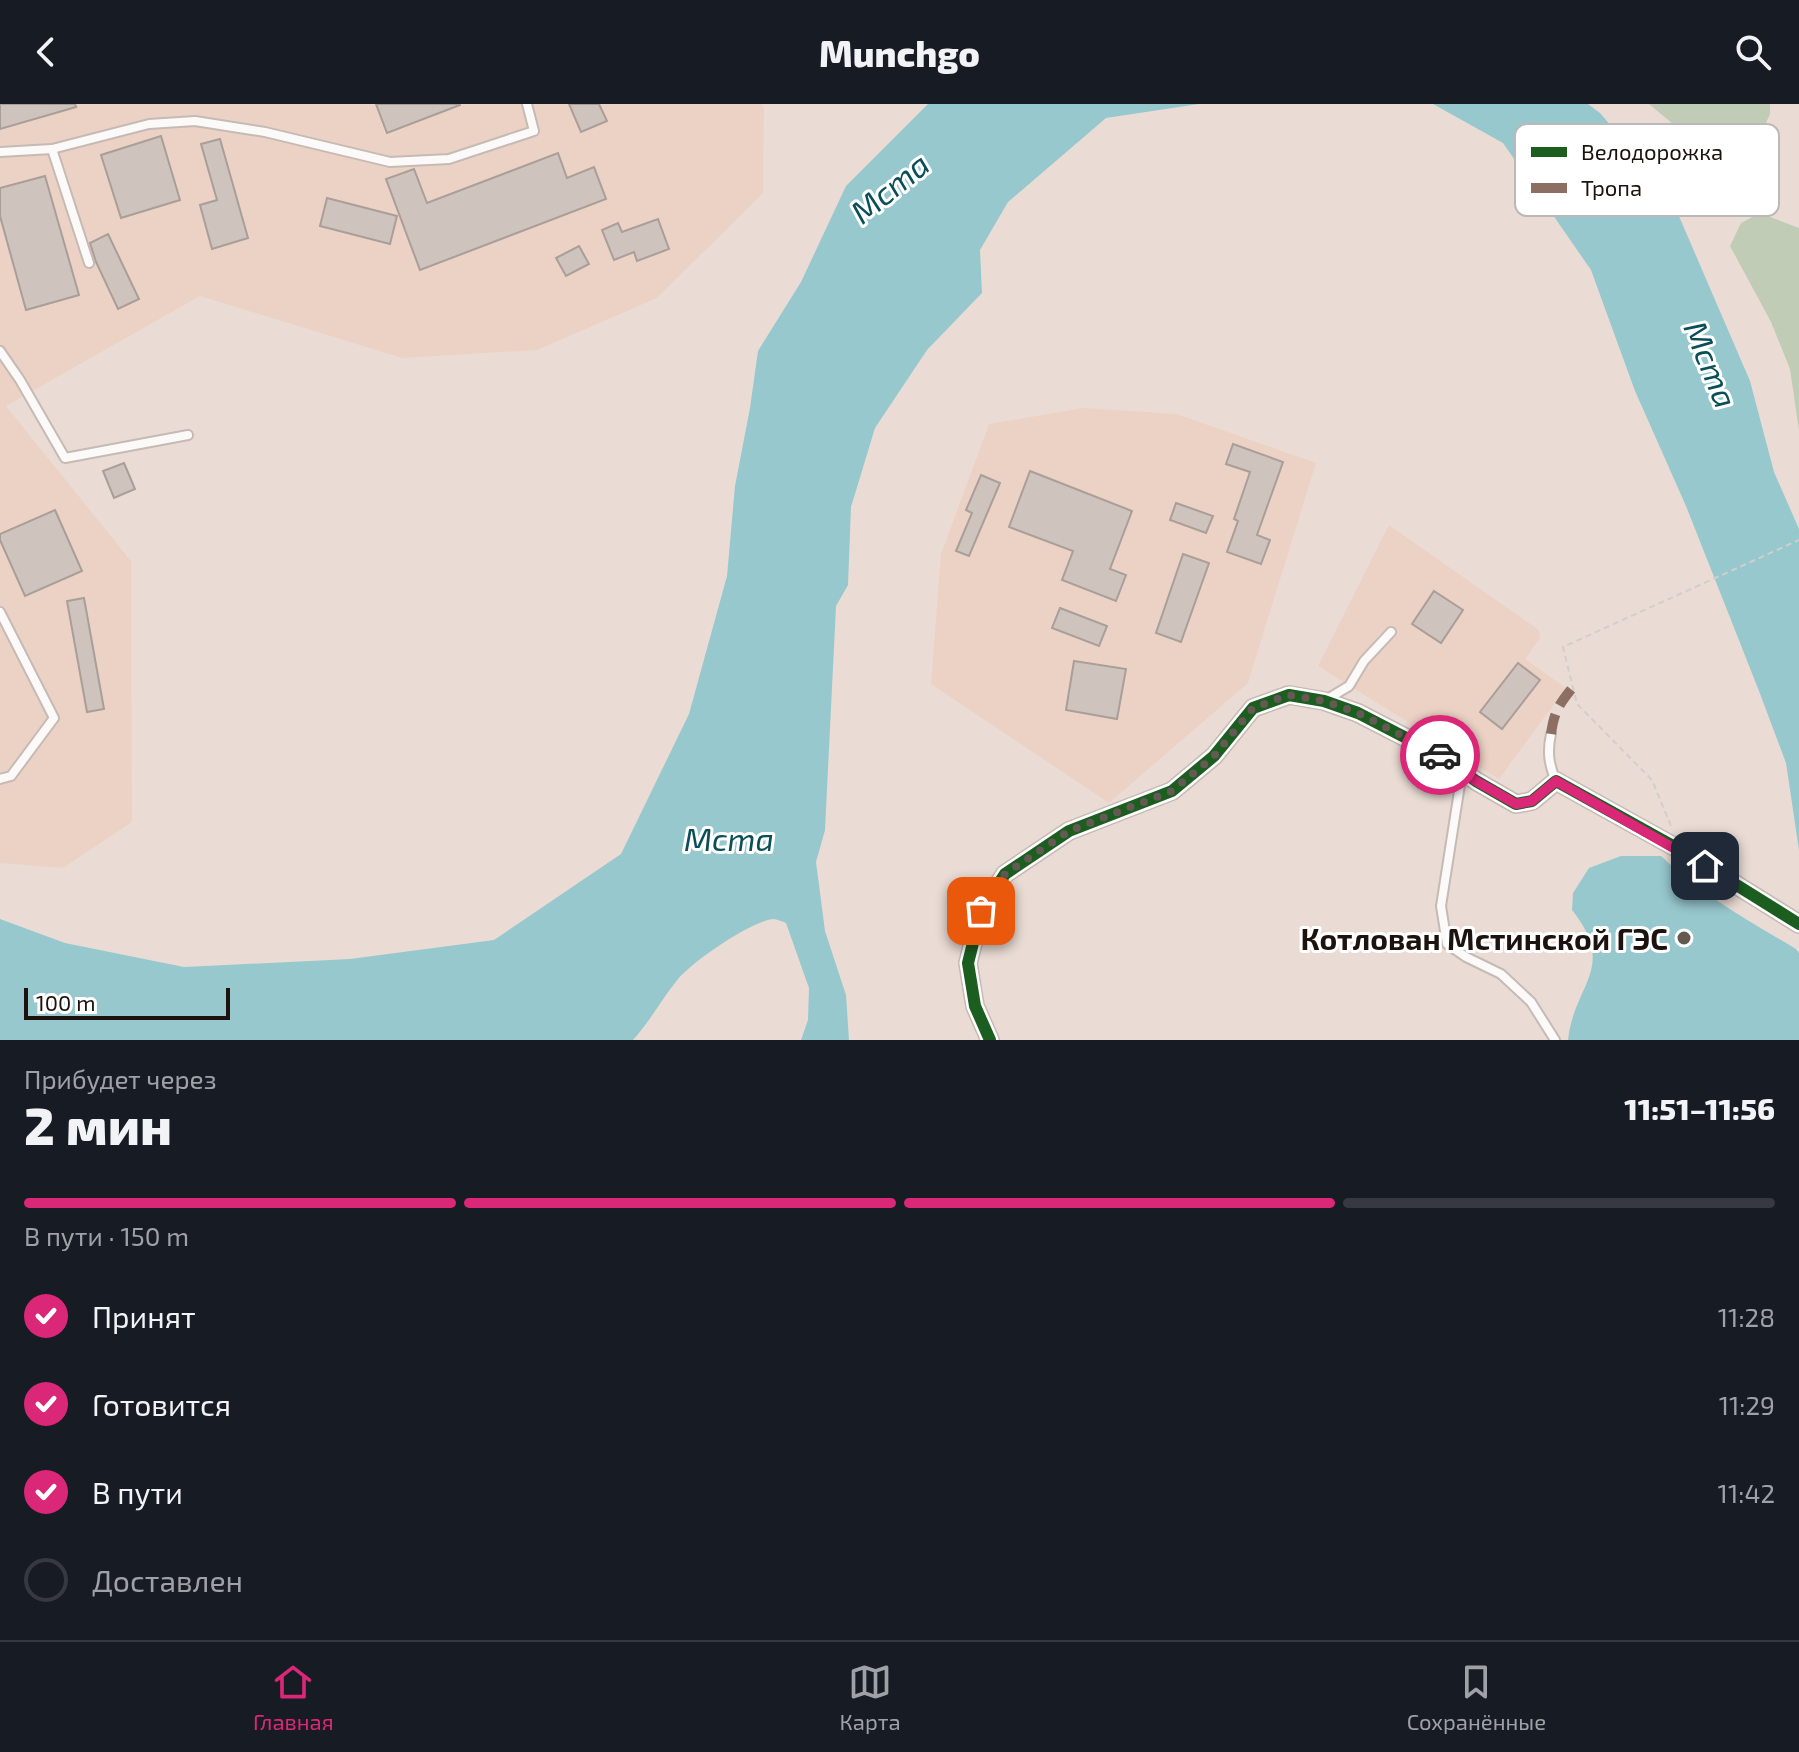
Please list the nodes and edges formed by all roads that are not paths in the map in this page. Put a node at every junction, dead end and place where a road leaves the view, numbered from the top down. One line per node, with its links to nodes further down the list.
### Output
1 (527, 104): 2 (lane)
2 (52, 149): 3 (lane); 4 (lane)
3 (0, 152)
4 (89, 263)
5 (0, 351): 6 (lane)
6 (188, 435)
7 (0, 612): 12 (lane)
8 (1391, 632): 9 (lane)
9 (1324, 701): 11 (street); 15 (street)
10 (1551, 734): 13 (lane)
11 (1462, 771): 13 (street); 16 (lane)
12 (0, 779)
13 (1556, 781): 14 (street)
14 (1799, 924)
15 (990, 1040)
16 (1555, 1040)

